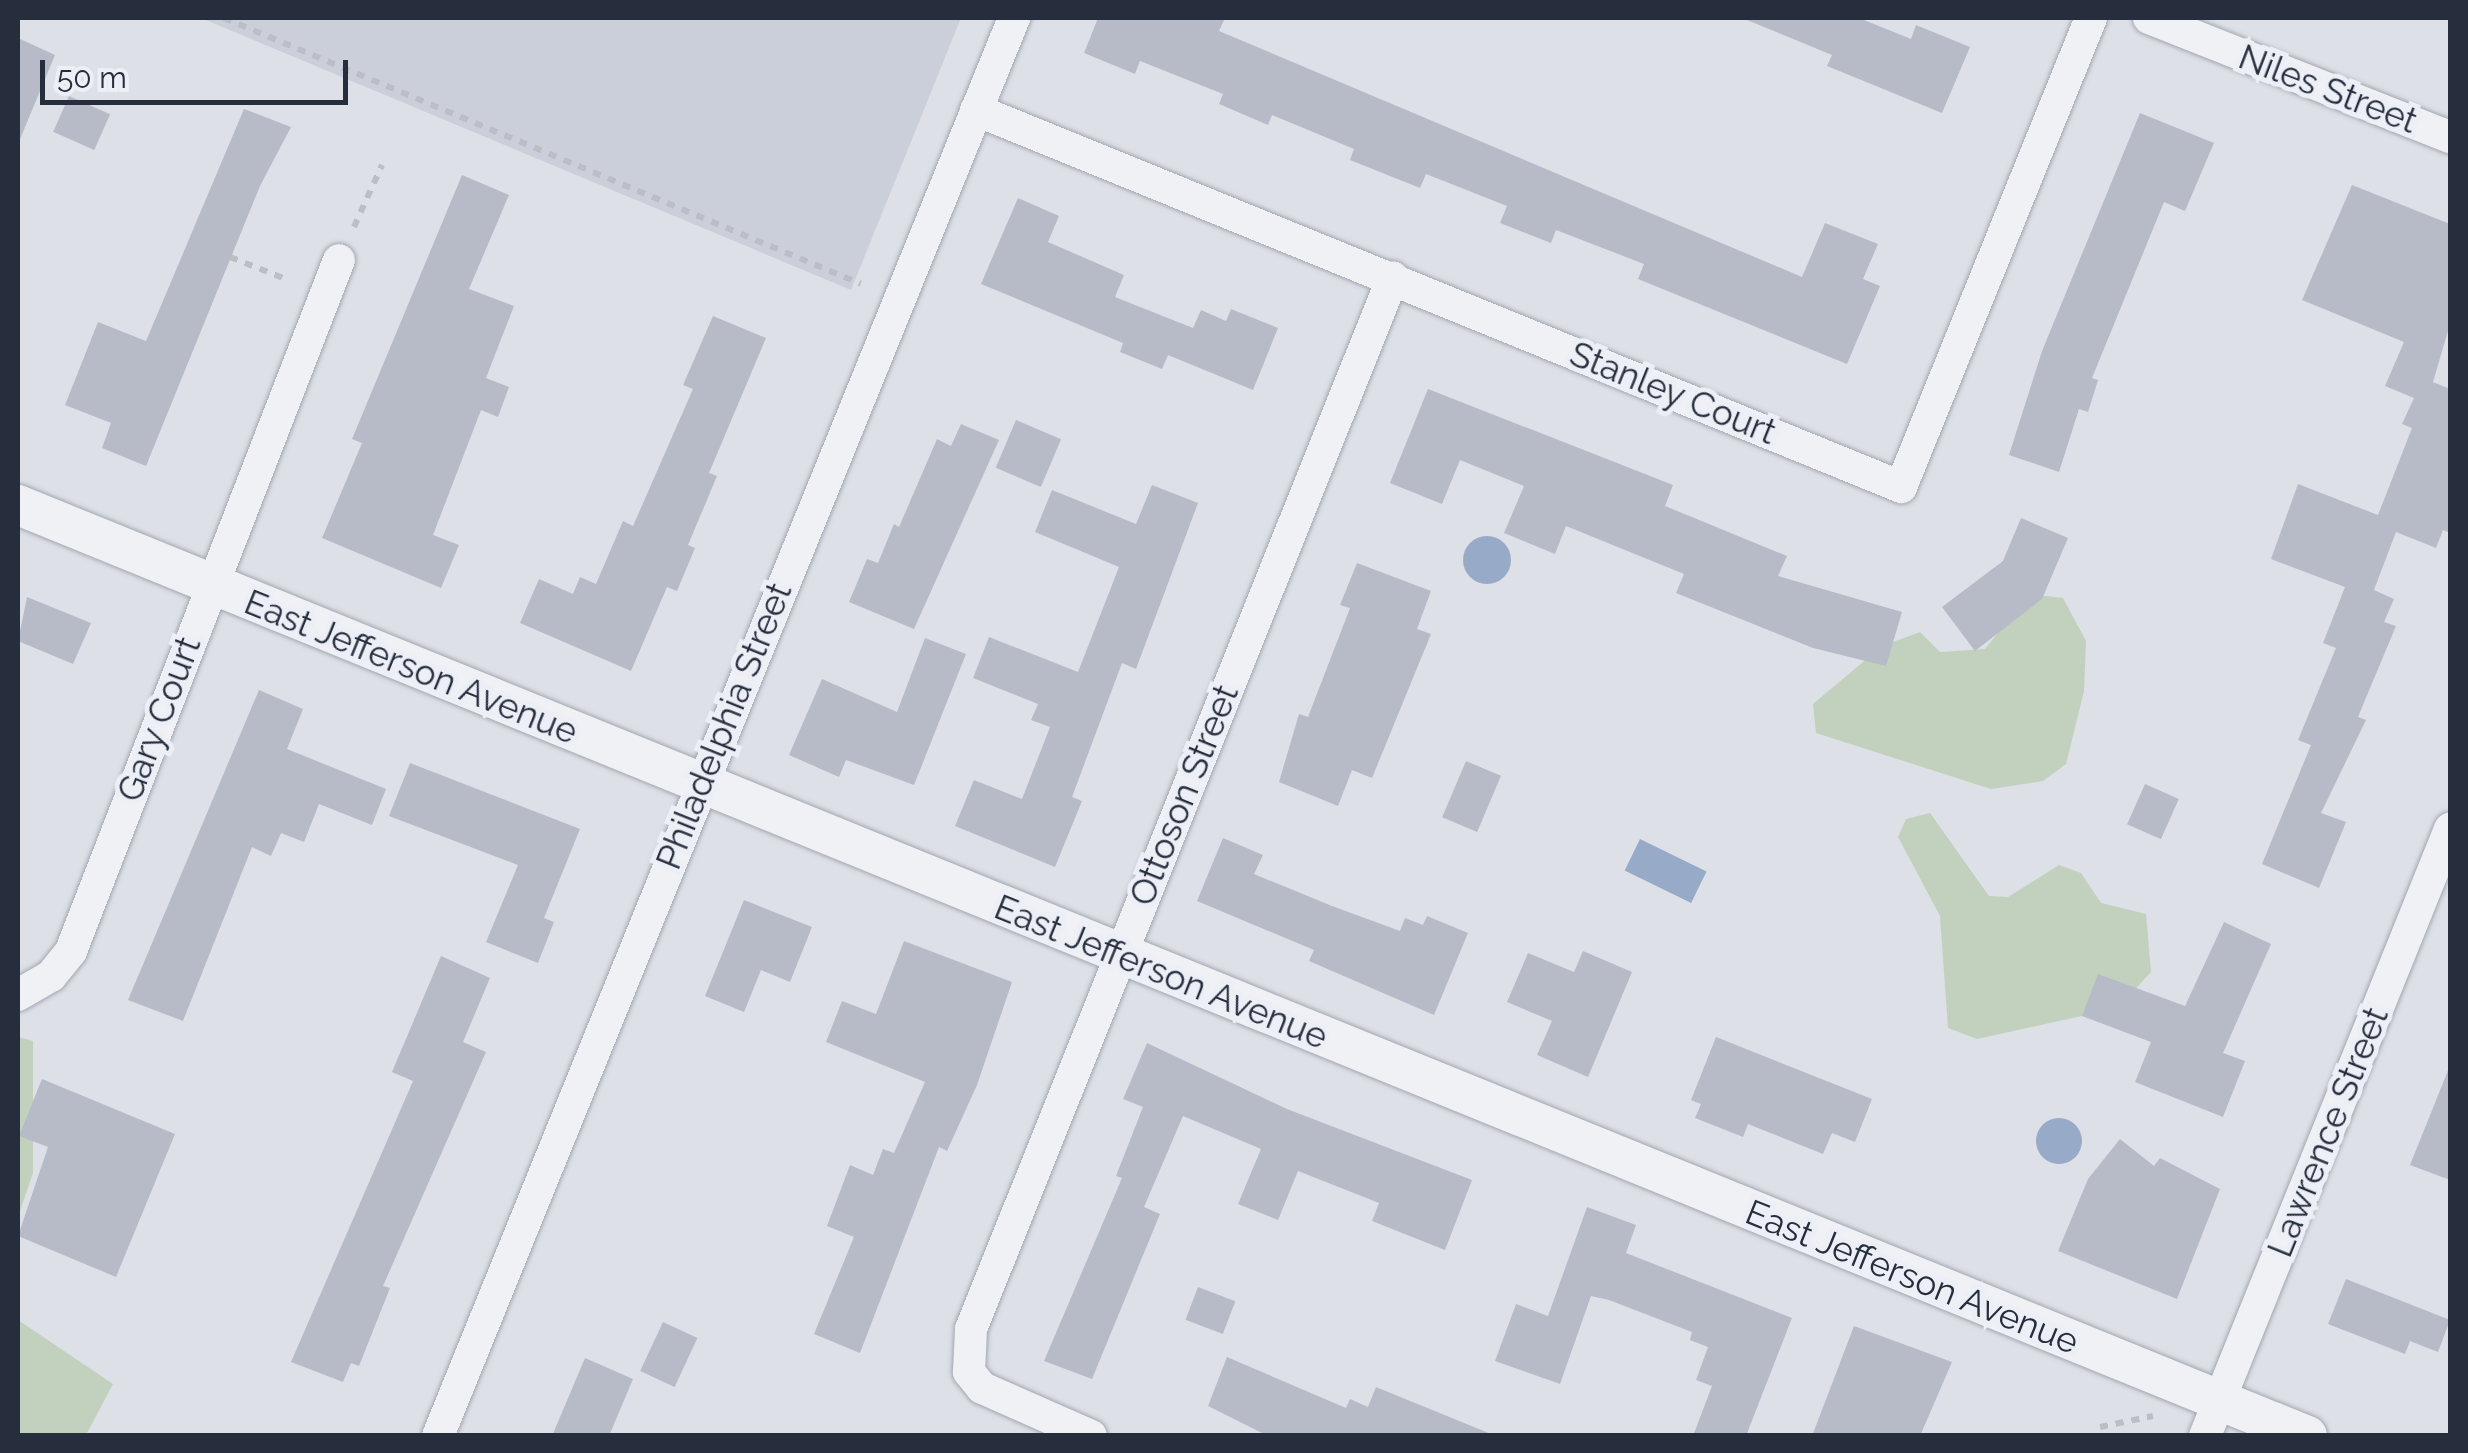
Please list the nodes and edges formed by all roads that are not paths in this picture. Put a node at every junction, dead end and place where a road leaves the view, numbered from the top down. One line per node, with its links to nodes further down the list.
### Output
1 (1014, 18): 4 (street, Philadelphia Street)
2 (2091, 18): 7 (street, Stanley Court)
3 (2149, 18): 5 (street, Niles Street)
4 (976, 110): 7 (street, Stanley Court); 10 (street, Philadelphia Street)
5 (2450, 137)
6 (338, 260): 9 (street, Gary Court)
7 (1393, 277): 12 (street, Ottoson Street)
8 (18, 505): 9 (street, East Jefferson Avenue)
9 (210, 585): 10 (street, East Jefferson Avenue); 13 (street, Gary Court)
10 (700, 782): 12 (street, East Jefferson Avenue); 15 (street, Philadelphia Street)
11 (2450, 829): 14 (street, Lawrence Street)
12 (1119, 956): 14 (street, East Jefferson Avenue); 16 (street, Ottoson Street)
13 (22, 995)
14 (2212, 1418): 17 (street, East Jefferson Avenue)
15 (438, 1436)
16 (1091, 1436)
17 (2307, 1436)

